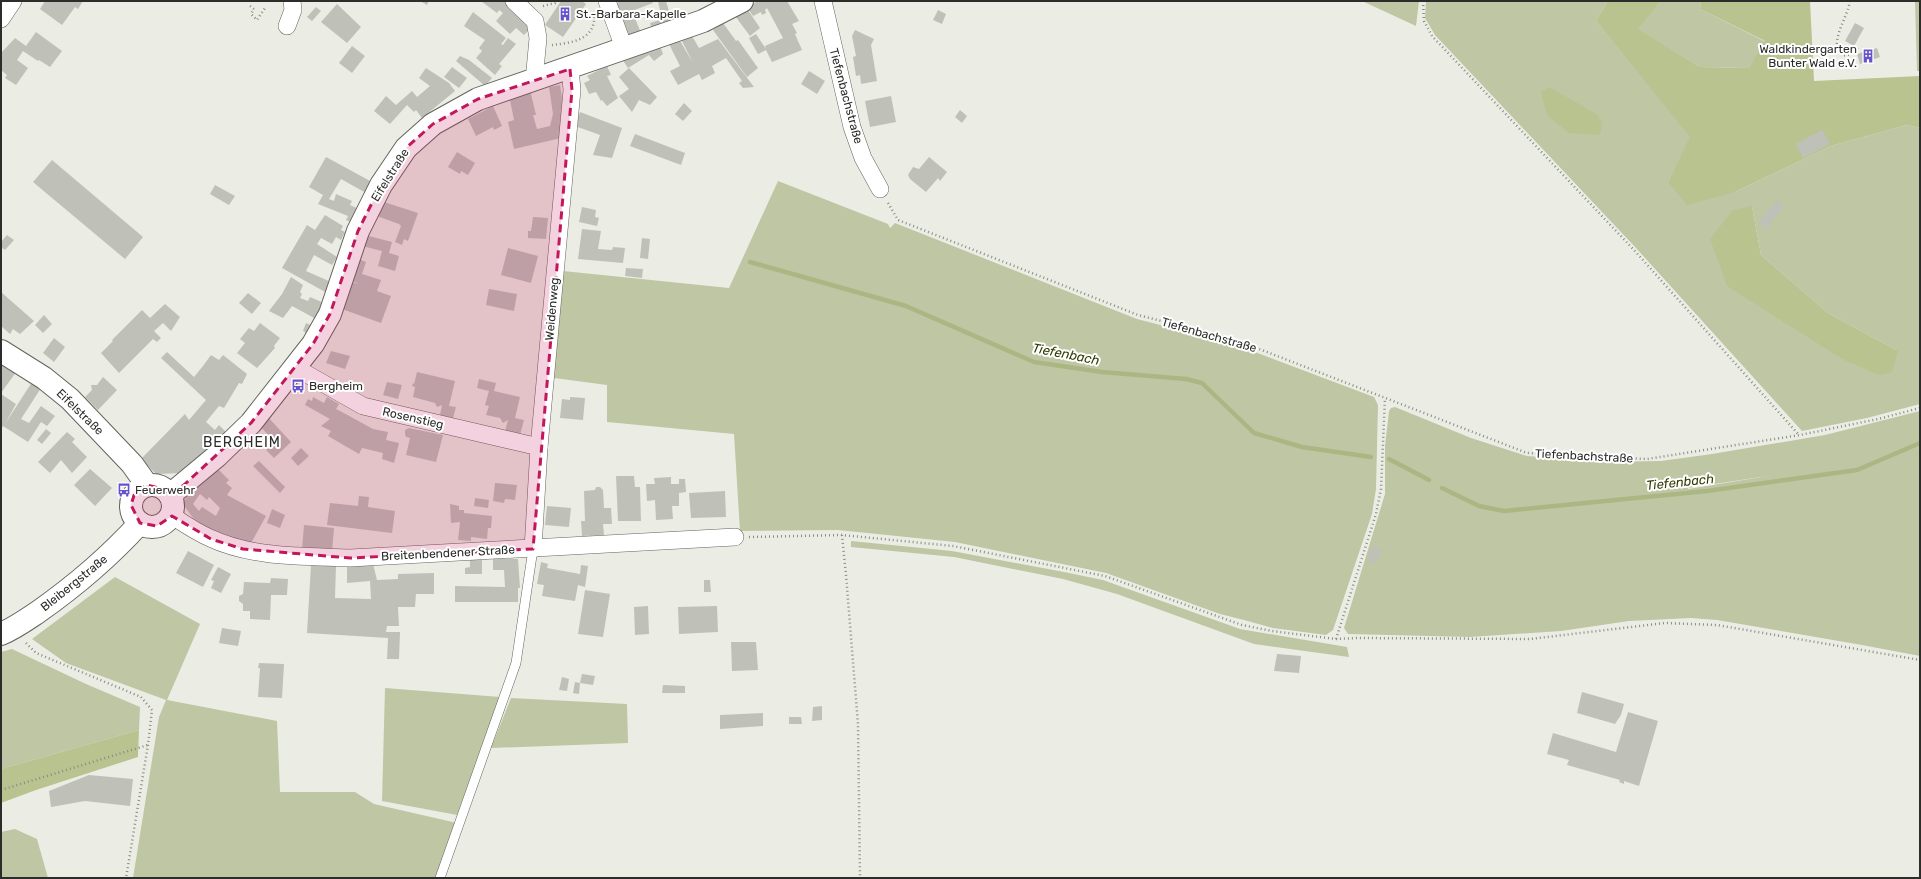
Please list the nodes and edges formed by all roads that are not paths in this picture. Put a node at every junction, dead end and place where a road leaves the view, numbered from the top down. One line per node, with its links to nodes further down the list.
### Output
1 (13, 1): 7 (street)
2 (292, 1): 8 (street)
3 (514, 1): 11 (street)
4 (607, 1): 9 (street)
5 (742, 1): 9 (street, Eifelstraße)
6 (823, 1): 12 (street, Tiefenbachstraße)
7 (1, 19)
8 (287, 26)
9 (624, 48): 10 (street, Eifelstraße)
10 (570, 69): 11 (street, Eifelstraße); 15 (street, Weidenweg)
11 (534, 81): 14 (street, Eifelstraße)
12 (880, 189)
13 (1, 351): 16 (street, Eifelstraße)
14 (296, 368): 15 (street, Rosenstieg); 17 (street, Eifelstraße)
15 (540, 447): 20 (street, Weidenweg)
16 (147, 485): 17 (street); 18 (street)
17 (175, 498): 18 (street); 20 (street, Breitenbendener Straße)
18 (140, 523): 21 (street, Bleibergstraße)
19 (735, 537): 20 (street, Breitenbendener Straße)
20 (533, 549): 22 (lane)
21 (7, 632)
22 (440, 878)

